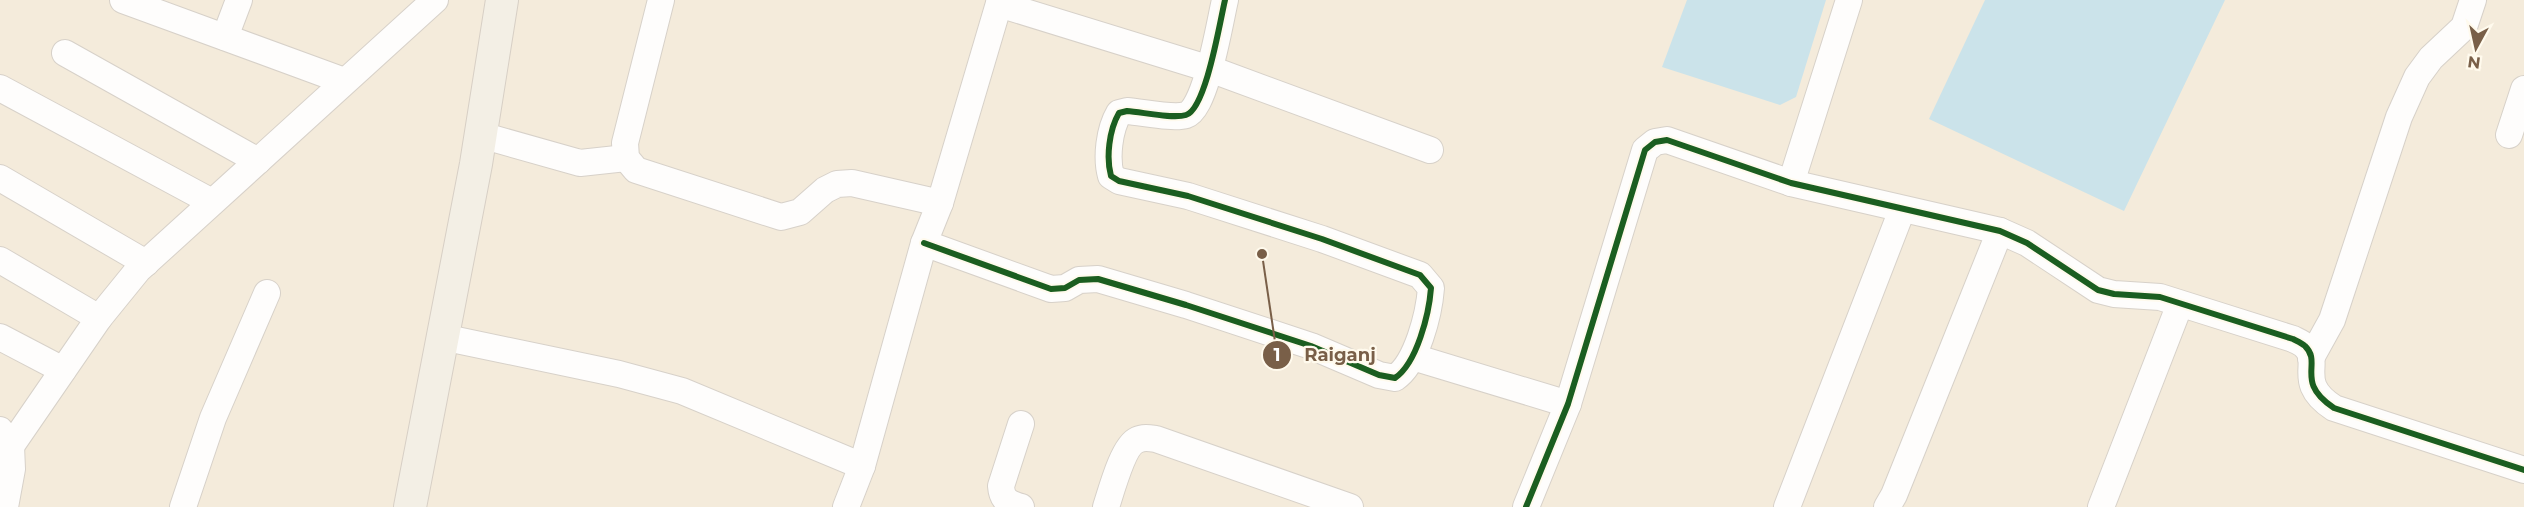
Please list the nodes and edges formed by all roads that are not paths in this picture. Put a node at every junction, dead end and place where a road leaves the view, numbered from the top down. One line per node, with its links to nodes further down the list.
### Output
1 (123, 0): 10 (street)
2 (239, 0): 10 (street)
3 (435, 0): 13 (street)
4 (502, 0): 16 (main road)
5 (661, 0): 19 (street)
6 (1225, 0): 12 (street)
7 (1849, 0): 22 (street)
8 (2473, 0): 36 (street)
9 (1000, 2): 12 (street); 24 (street)
10 (225, 38): 13 (street)
11 (65, 53): 20 (street)
12 (1210, 69): 18 (street); 35 (street)
13 (345, 81): 20 (street)
14 (0, 88): 23 (street)
15 (2524, 89): 17 (street)
16 (481, 135): 19 (street); 34 (main road)
17 (2509, 135)
18 (1430, 150)
19 (626, 158): 24 (street)
20 (258, 160): 23 (street)
21 (0, 178): 29 (street)
22 (1791, 183): 25 (street); 38 (street)
23 (212, 202): 29 (street)
24 (940, 203): 27 (street)
25 (1902, 210): 26 (street); 51 (street)
26 (2000, 231): 31 (street); 52 (street)
27 (924, 243): 35 (street); 41 (street)
28 (0, 260): 32 (street)
29 (146, 263): 32 (street)
30 (267, 293): 46 (street)
31 (2180, 304): 36 (street); 53 (street)
32 (99, 318): 37 (street)
33 (0, 337): 37 (street)
34 (442, 337): 41 (street); 45 (main road)
35 (1413, 357): 38 (street)
36 (2311, 358): 42 (street)
37 (63, 370): 40 (street)
38 (1568, 404): 50 (street)
39 (1021, 424): 48 (street)
40 (5, 438): 43 (street)
41 (862, 466): 47 (street)
42 (2524, 471)
43 (14, 504)
44 (1341, 505): 49 (street)
45 (413, 506)
46 (183, 507)
47 (846, 507)
48 (1021, 507)
49 (1106, 507)
50 (1526, 507)
51 (1787, 507)
52 (1887, 507)
53 (2101, 507)

